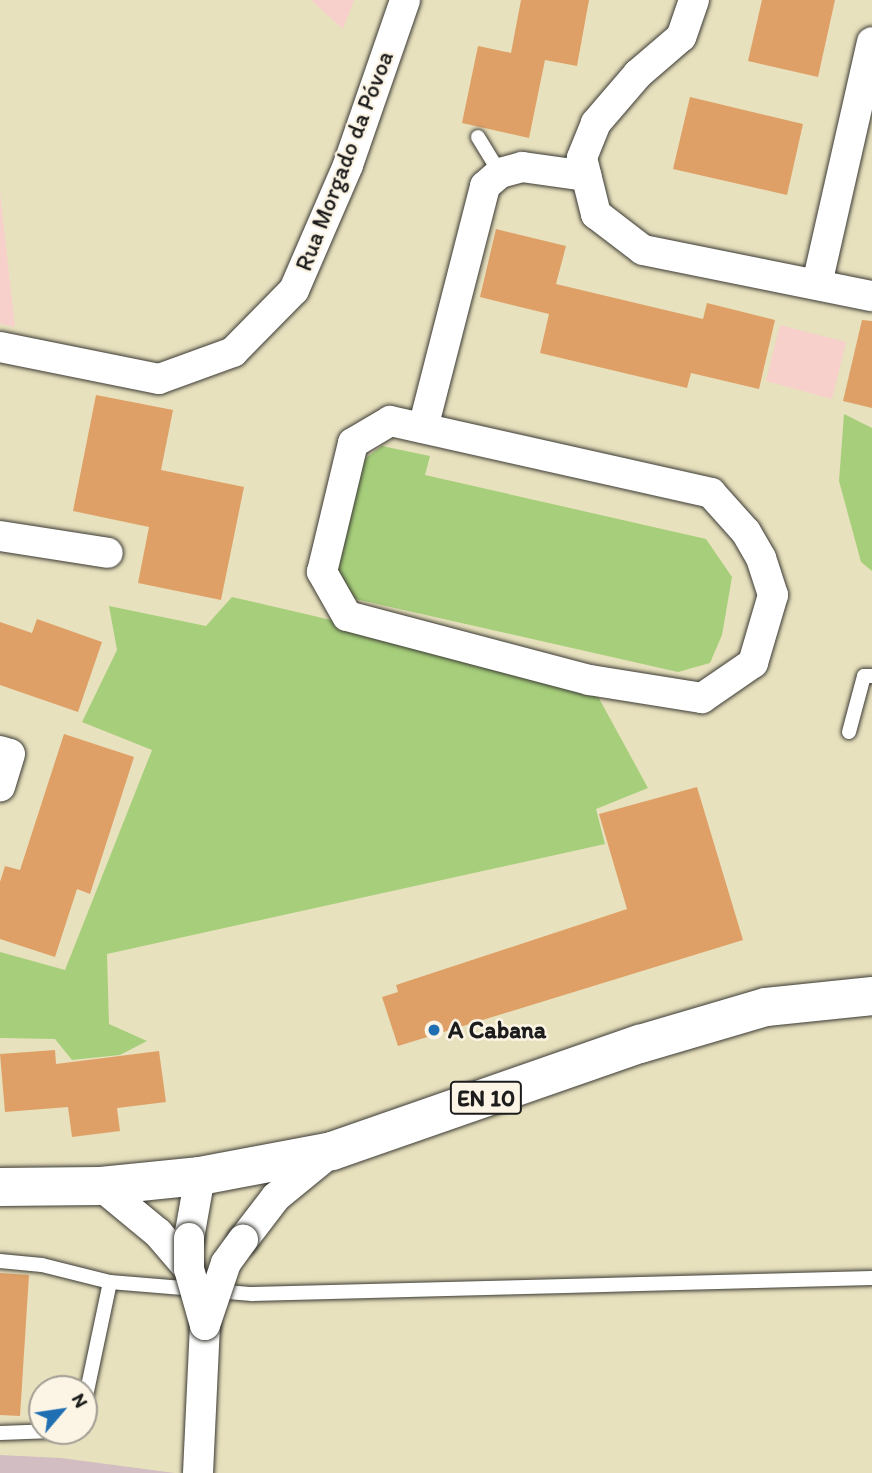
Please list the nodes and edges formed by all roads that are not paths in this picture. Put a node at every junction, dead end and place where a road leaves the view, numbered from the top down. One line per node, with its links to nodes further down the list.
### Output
1 (405, 0): 9 (street, Rua Morgado da Póvoa)
2 (694, 0): 6 (street)
3 (872, 41): 7 (street)
4 (478, 137): 5 (lane)
5 (500, 173): 6 (street); 10 (street)
6 (586, 176): 7 (street)
7 (817, 284): 8 (street)
8 (872, 296)
9 (0, 347)
10 (423, 428): 10 (street)
11 (0, 536): 12 (street)
12 (108, 553)
13 (872, 676): 14 (lane)
14 (849, 732)
15 (0, 751): 16 (street)
16 (0, 787)
17 (872, 996): 18 (main road, EN 10)
18 (332, 1151): 19 (main road, EN 10); 26 (street, bridge)
19 (200, 1176): 20 (main road, EN 10); 23 (street, bridge)
20 (101, 1186): 21 (main road, EN 10); 23 (street)
21 (0, 1187)
22 (0, 1261): 25 (lane)
23 (188, 1269): 26 (street, bridge)
24 (872, 1278): 25 (lane)
25 (110, 1282): 27 (lane)
26 (205, 1325): 30 (street)
27 (90, 1375)
28 (28, 1432): 29 (lane)
29 (0, 1433)
30 (198, 1473)

